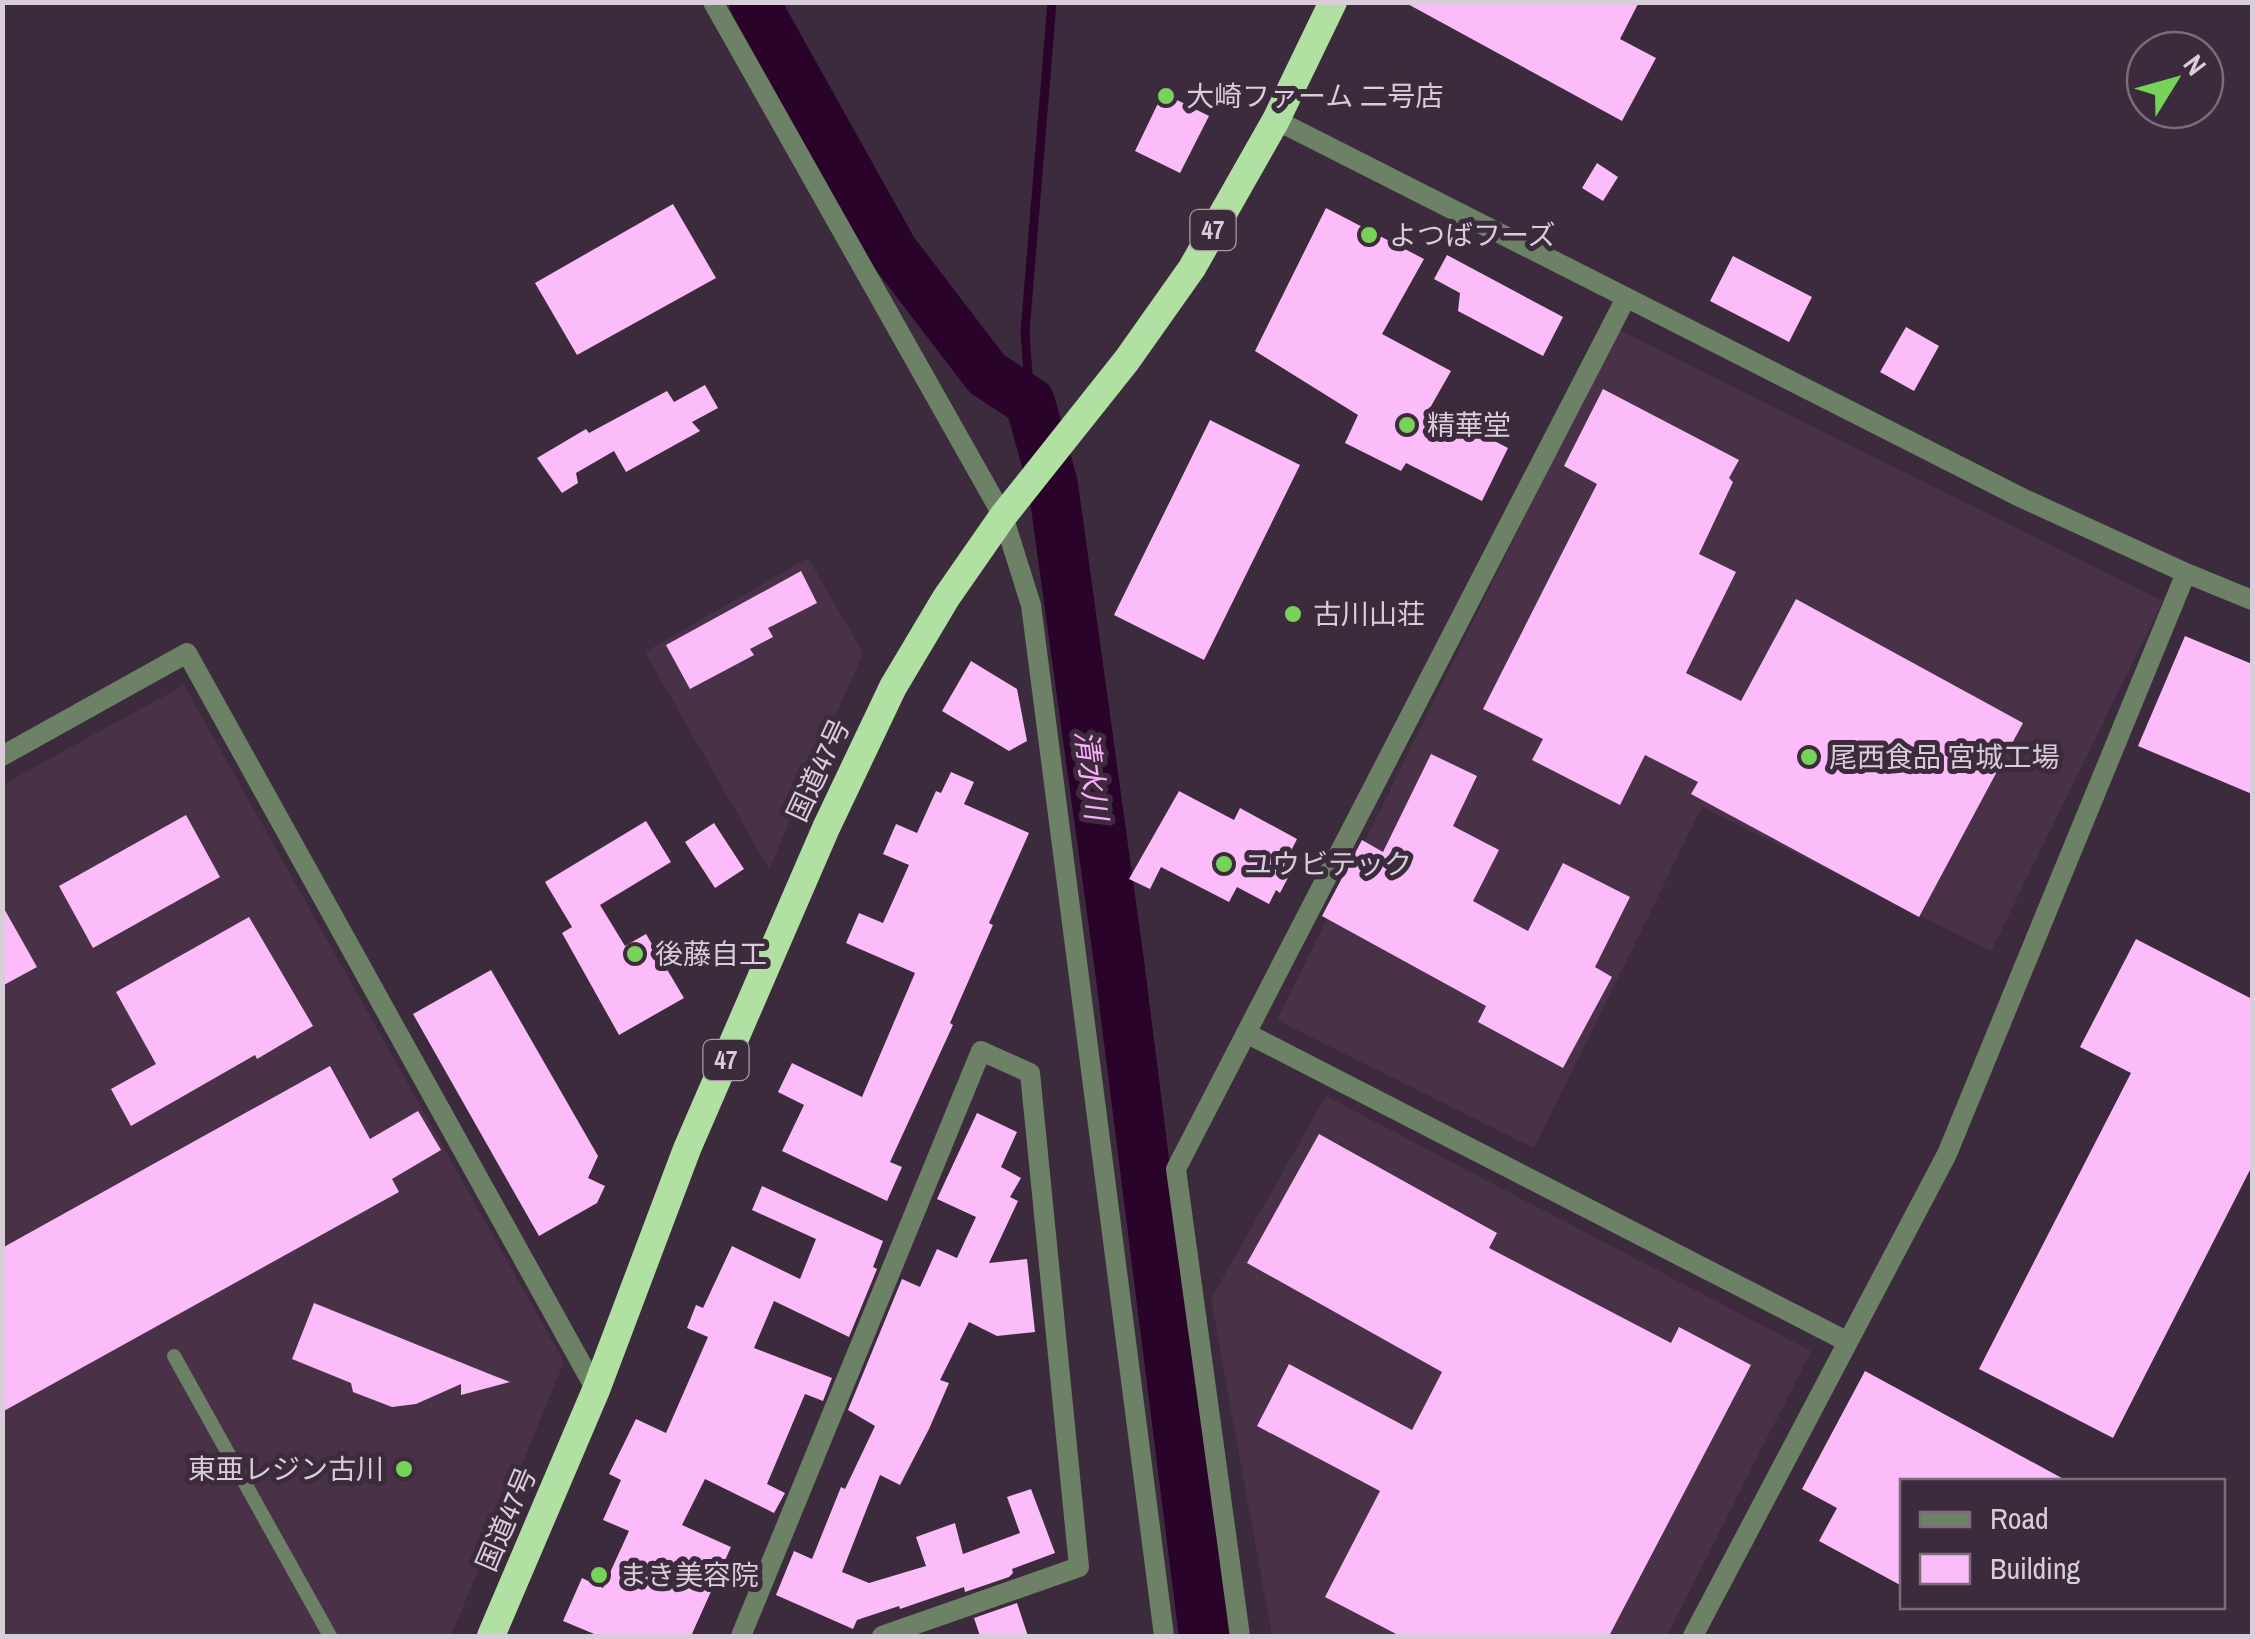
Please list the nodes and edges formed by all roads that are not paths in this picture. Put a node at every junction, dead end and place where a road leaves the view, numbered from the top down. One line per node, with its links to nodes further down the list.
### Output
1 (714, 2): 5 (street)
2 (1333, 2): 3 (highway, 国道47号 / 47)
3 (1276, 120): 4 (street); 5 (highway, 国道47号 / 47)
4 (1626, 298): 6 (street); 9 (street)
5 (1006, 512): 12 (highway, 国道47号 / 47); 18 (street)
6 (2186, 572): 7 (street); 10 (street)
7 (2252, 600)
8 (2, 756): 12 (street)
9 (1246, 1033): 10 (street); 19 (street)
10 (1848, 1342): 20 (street)
11 (174, 1356): 14 (lane)
12 (596, 1390): 15 (highway, 国道47号 / 47)
13 (911, 1632): 16 (street); 17 (street)
14 (330, 1636)
15 (491, 1636)
16 (740, 1636)
17 (882, 1636)
18 (1164, 1636)
19 (1240, 1636)
20 (1694, 1636)

